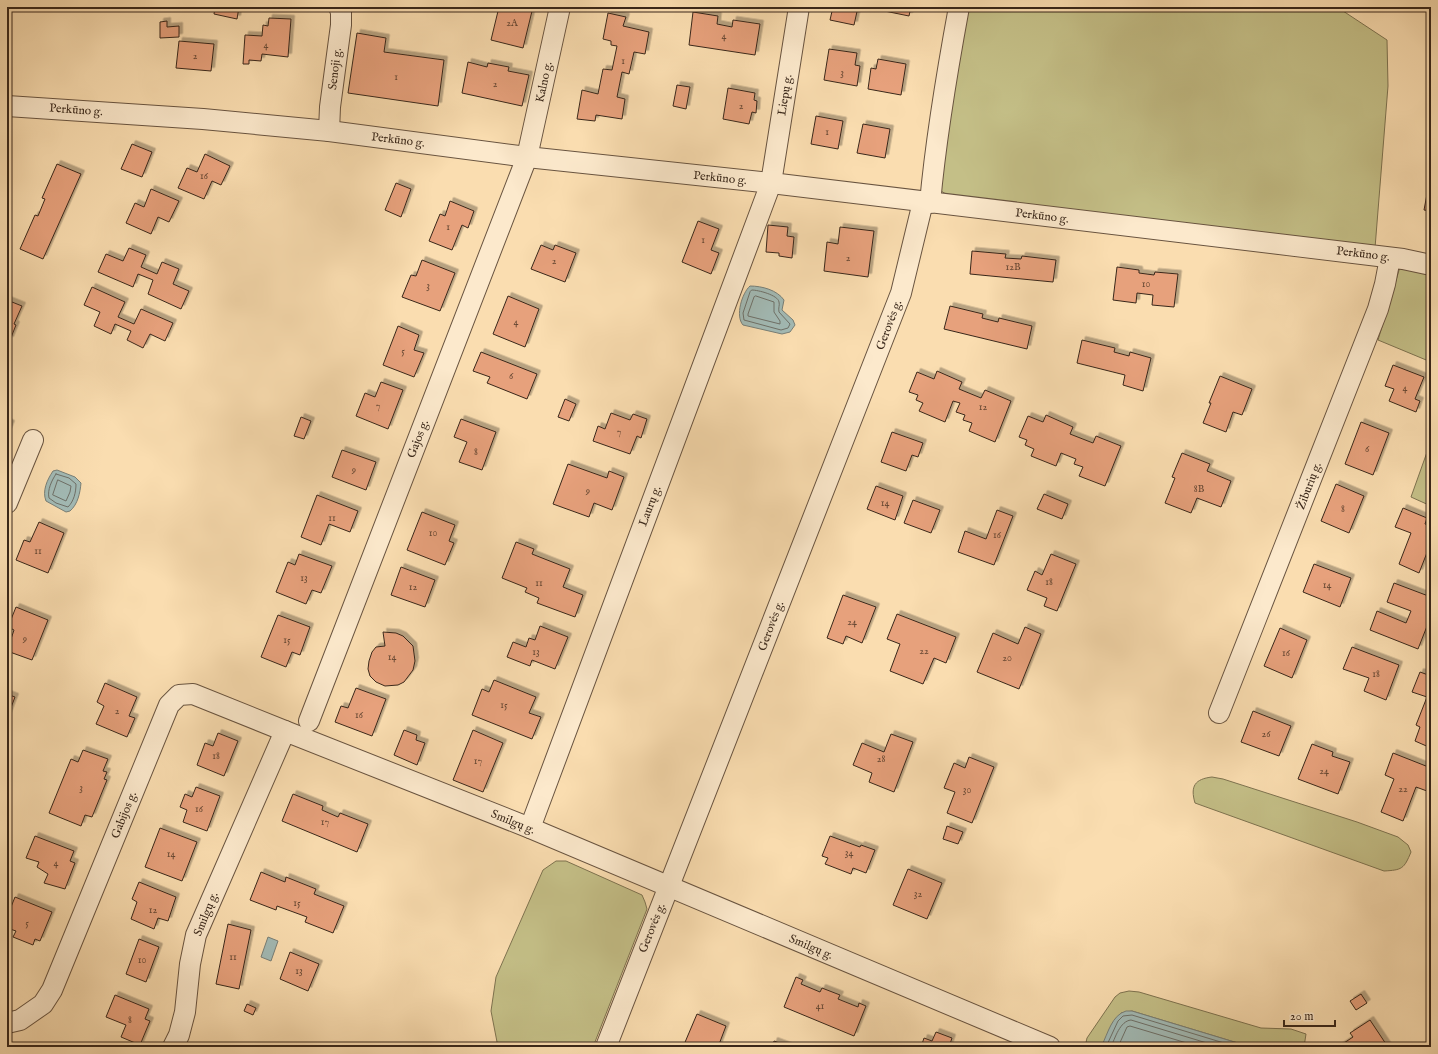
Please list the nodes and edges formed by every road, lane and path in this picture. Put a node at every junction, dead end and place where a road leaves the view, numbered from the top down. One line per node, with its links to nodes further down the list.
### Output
1 (339, 7): 6 (street, Senoji g.)
2 (560, 7): 7 (street, Kalno g.)
3 (800, 7): 8 (street, Liepų g.)
4 (959, 7): 9 (street, Gerovės g.)
5 (7, 106): 6 (street, Perkūno g.)
6 (329, 131): 7 (street, Perkūno g.)
7 (527, 157): 8 (street, Perkūno g.); 15 (street, Gajos g.)
8 (771, 184): 9 (street, Perkūno g.); 17 (street, Laurų g.)
9 (927, 202): 10 (street, Perkūno g.); 18 (street, Gerovės g.)
10 (1390, 258): 11 (street, Perkūno g.); 14 (street, Žiburių g.)
11 (1431, 265)
12 (33, 440): 13 (street)
13 (7, 503)
14 (1219, 713)
15 (309, 721)
16 (285, 731): 17 (street, Smilgų g.); 19 (street, Gabijos g.); 20 (street, Smilgų g.)
17 (530, 828): 18 (street, Smilgų g.)
18 (668, 888): 21 (street, Gerovės g.); 22 (street, Smilgų g.)
19 (7, 1022)
20 (173, 1047)
21 (606, 1047)
22 (1050, 1047)

